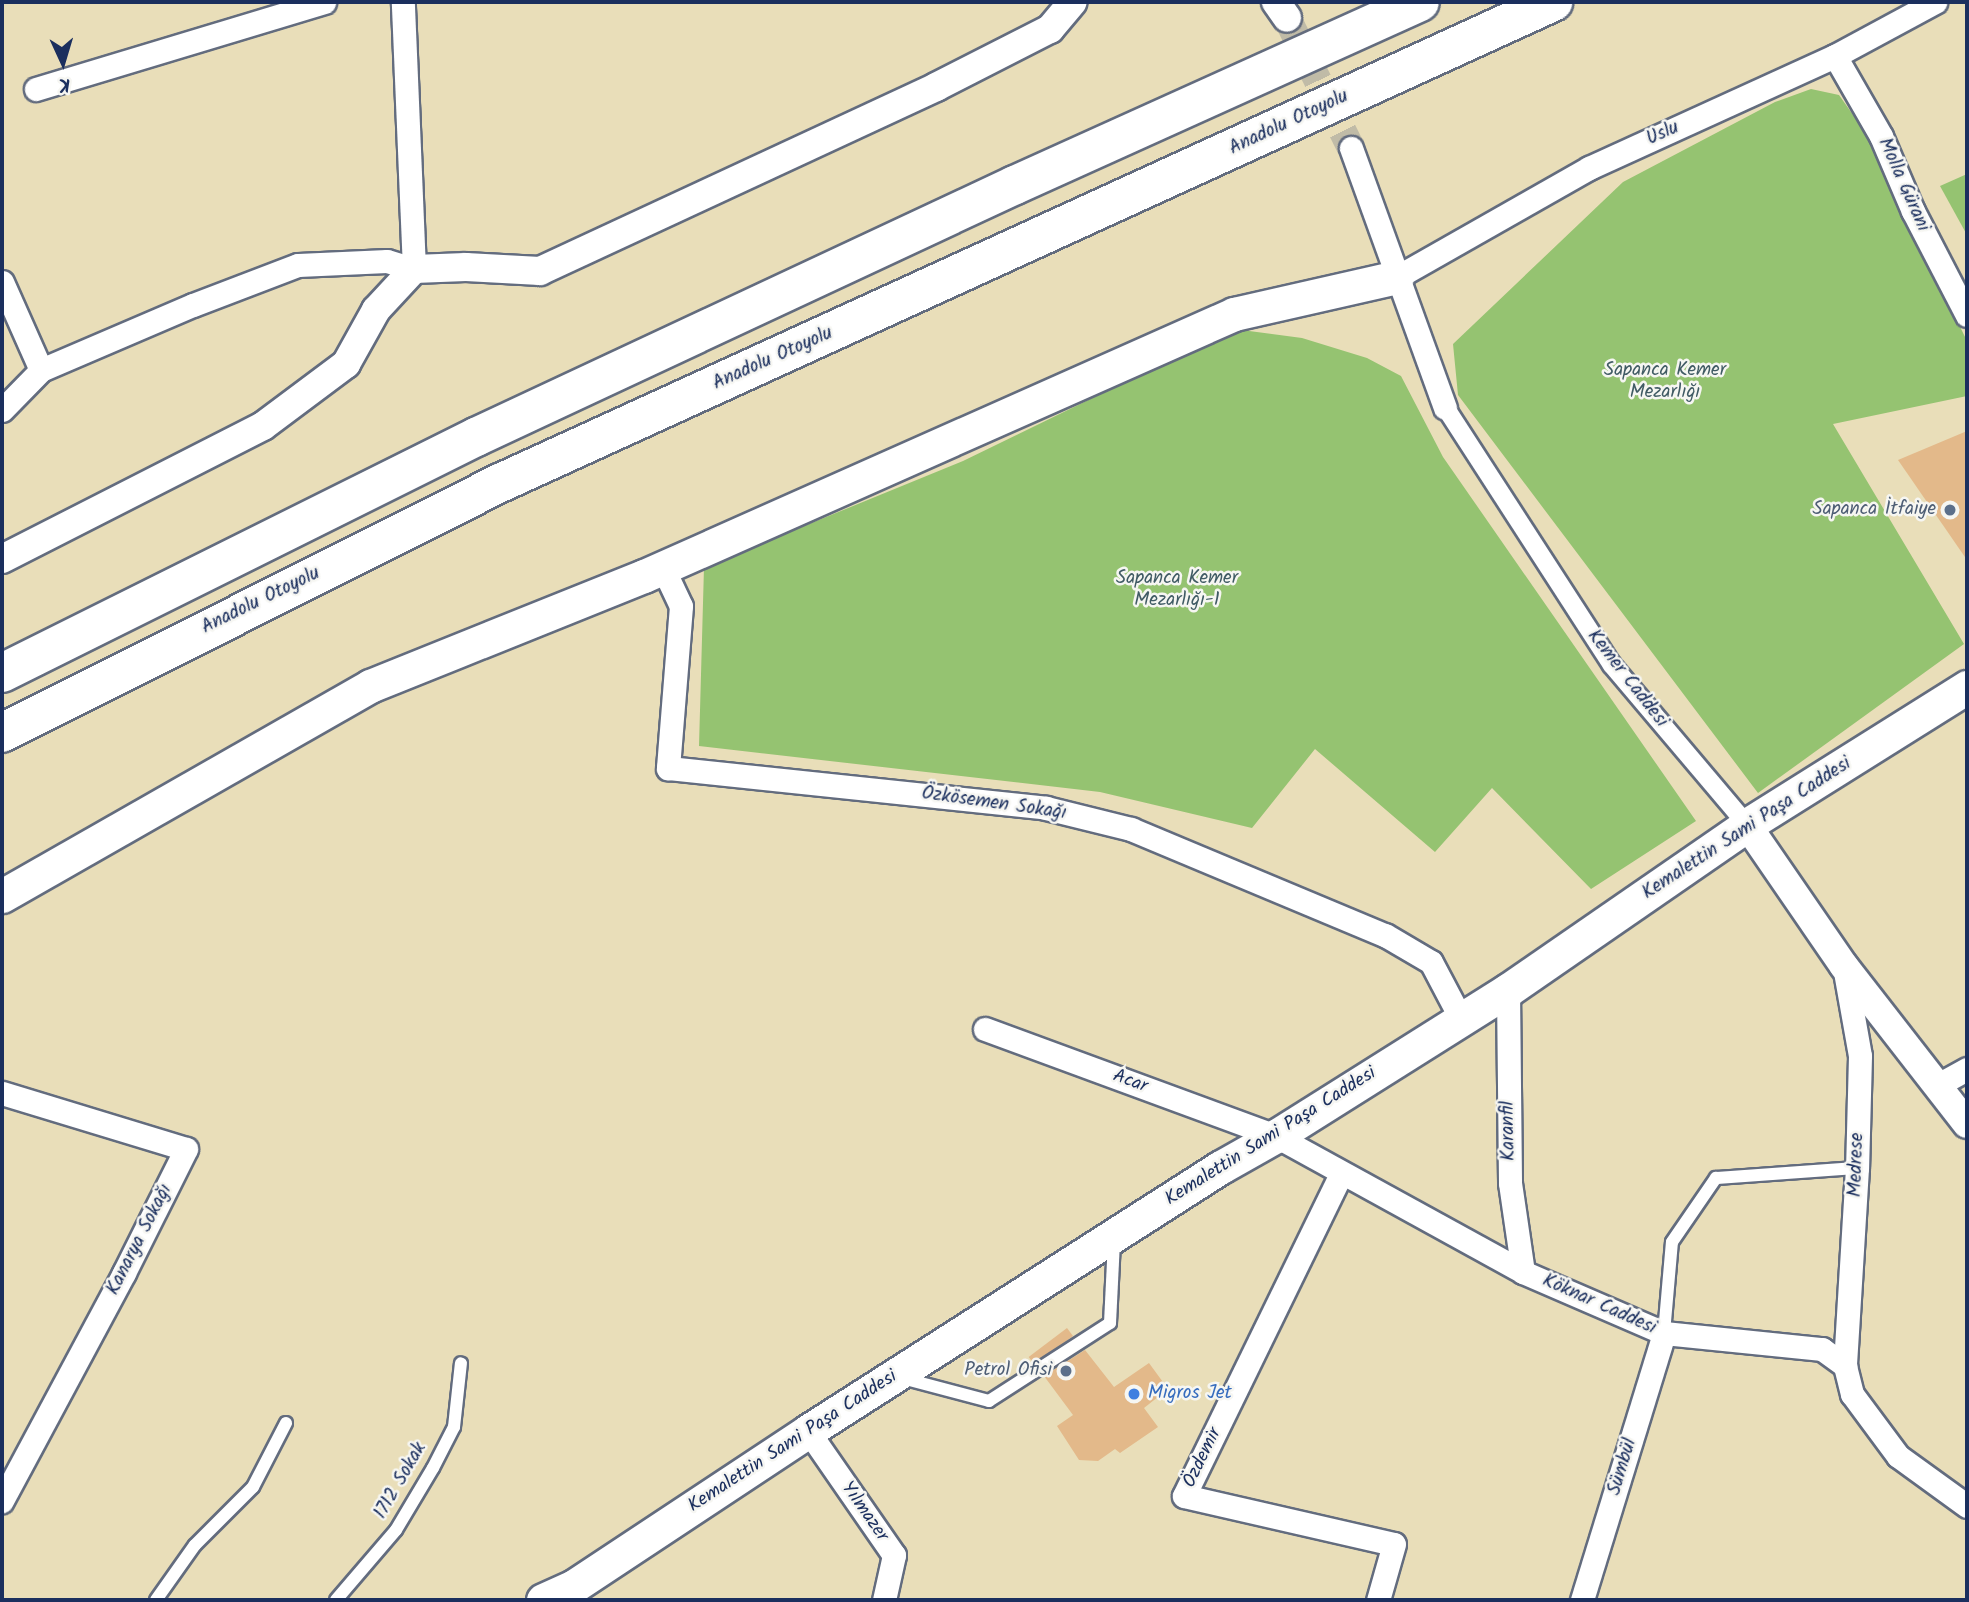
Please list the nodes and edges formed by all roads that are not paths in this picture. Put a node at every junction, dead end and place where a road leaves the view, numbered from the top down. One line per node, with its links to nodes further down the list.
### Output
1 (324, 2): 8 (street)
2 (403, 2): 10 (street)
3 (1073, 2): 10 (street)
4 (1420, 2): 19 (highway)
5 (1553, 2): 21 (highway, Anadolu Otoyolu)
6 (1935, 2): 7 (street, Uslu)
7 (1835, 56): 11 (street, Uslu); 13 (street, Molla Gürani)
8 (36, 89)
9 (1351, 148): 11 (street, Kemer Caddesi)
10 (414, 270): 14 (street); 17 (street)
11 (1397, 277): 15 (street, Kemer Caddesi); 18 (main road)
12 (2, 282): 14 (street)
13 (1967, 315)
14 (41, 370): 16 (street)
15 (1445, 407): 22 (street, Kemer Caddesi)
16 (2, 410)
17 (2, 559)
18 (663, 568): 23 (main road); 26 (street, Özkösemen Sokağı)
19 (2, 673)
20 (1967, 687): 22 (main road, Kemalettin Sami Paşa Caddesi)
21 (2, 733)
22 (1747, 825): 24 (street, Kemer Caddesi); 25 (main road, Kemalettin Sami Paşa Caddesi)
23 (2, 896)
24 (1844, 966): 29 (street, Kemer Caddesi); 33 (street, Medrese)
25 (1508, 990): 26 (main road, Kemalettin Sami Paşa Caddesi); 36 (street, Karanfil)
26 (1461, 1019): 32 (main road, Kemalettin Sami Paşa Caddesi)
27 (985, 1029): 32 (street, Acar)
28 (1967, 1069): 29 (street)
29 (1936, 1086): 31 (street, Kemer Caddesi)
30 (2, 1093): 43 (street, Kanarya Sokağı)
31 (1967, 1124)
32 (1276, 1136): 34 (street, Köknar Caddesi); 35 (main road, Kemalettin Sami Paşa Caddesi)
33 (1857, 1168): 37 (lane); 39 (street, Medrese)
34 (1341, 1174): 36 (street, Köknar Caddesi); 50 (street, Özdemir)
35 (1114, 1236): 40 (main road, Kemalettin Sami Paşa Caddesi); 40 (lane)
36 (1523, 1272): 37 (street, Köknar Caddesi)
37 (1664, 1333): 39 (street, Köknar Caddesi); 51 (street, Sümbül)
38 (461, 1363): 47 (lane, 1712 Sokak)
39 (1845, 1366): 44 (street)
40 (895, 1376): 42 (main road, Kemalettin Sami Paşa Caddesi)
41 (286, 1423): 46 (lane)
42 (808, 1431): 45 (main road, Kemalettin Sami Paşa Caddesi); 49 (street, Yılmazer)
43 (2, 1501)
44 (1967, 1506)
45 (566, 1593): 48 (main road, Kemalettin Sami Paşa Caddesi)
46 (156, 1600)
47 (336, 1600)
48 (543, 1600)
49 (884, 1600)
50 (1378, 1600)
51 (1582, 1600)

